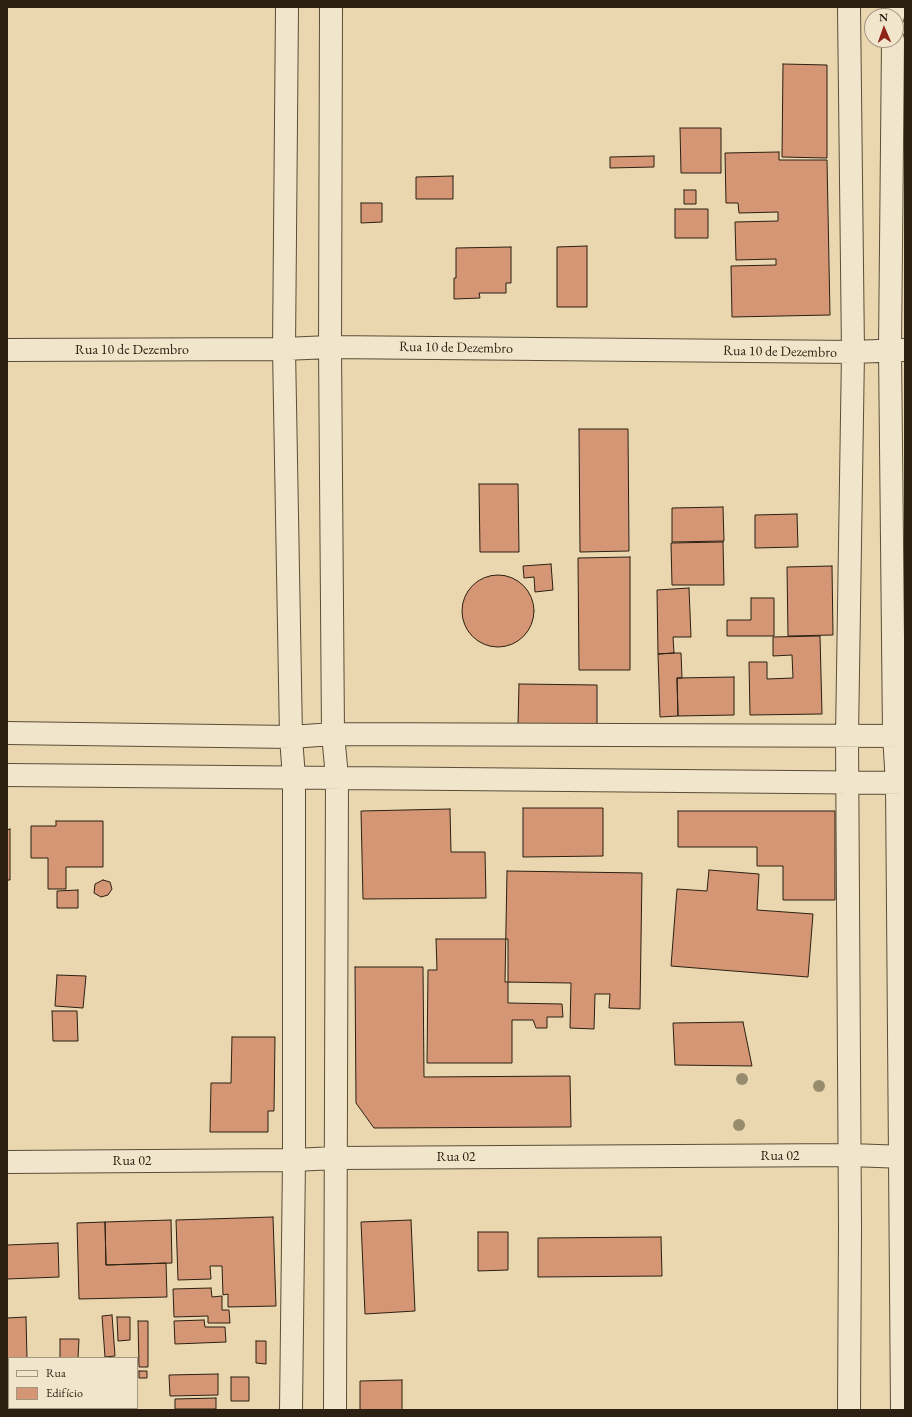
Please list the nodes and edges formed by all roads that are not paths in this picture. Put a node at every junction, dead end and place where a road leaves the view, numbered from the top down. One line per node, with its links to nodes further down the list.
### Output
1 (287, 7): 6 (street)
2 (331, 7): 5 (street)
3 (849, 7): 9 (street)
4 (893, 48): 8 (street)
5 (330, 347): 6 (street, Rua 10 de Dezembro); 9 (street, Rua 10 de Dezembro); 11 (street)
6 (284, 349): 7 (street, Rua 10 de Dezembro); 14 (street)
7 (7, 350)
8 (898, 350): 9 (street, Rua 10 de Dezembro); 12 (street)
9 (853, 352): 13 (street)
10 (7, 733): 14 (street)
11 (332, 734): 13 (street); 14 (street); 16 (street)
12 (900, 735): 13 (street); 19 (street)
13 (847, 736): 18 (street)
14 (292, 737): 17 (street)
15 (7, 775): 17 (street)
16 (337, 777): 17 (street); 18 (street); 22 (street)
17 (294, 778): 23 (street)
18 (848, 782): 19 (street); 20 (street)
19 (901, 783): 21 (street)
20 (850, 1156): 21 (street, Rua 02); 22 (street, Rua 02); 27 (street)
21 (902, 1157): 28 (street)
22 (335, 1158): 23 (street, Rua 02); 26 (street)
23 (294, 1160): 24 (street, Rua 02); 25 (street)
24 (7, 1162)
25 (291, 1410)
26 (335, 1410)
27 (849, 1410)
28 (902, 1410)

